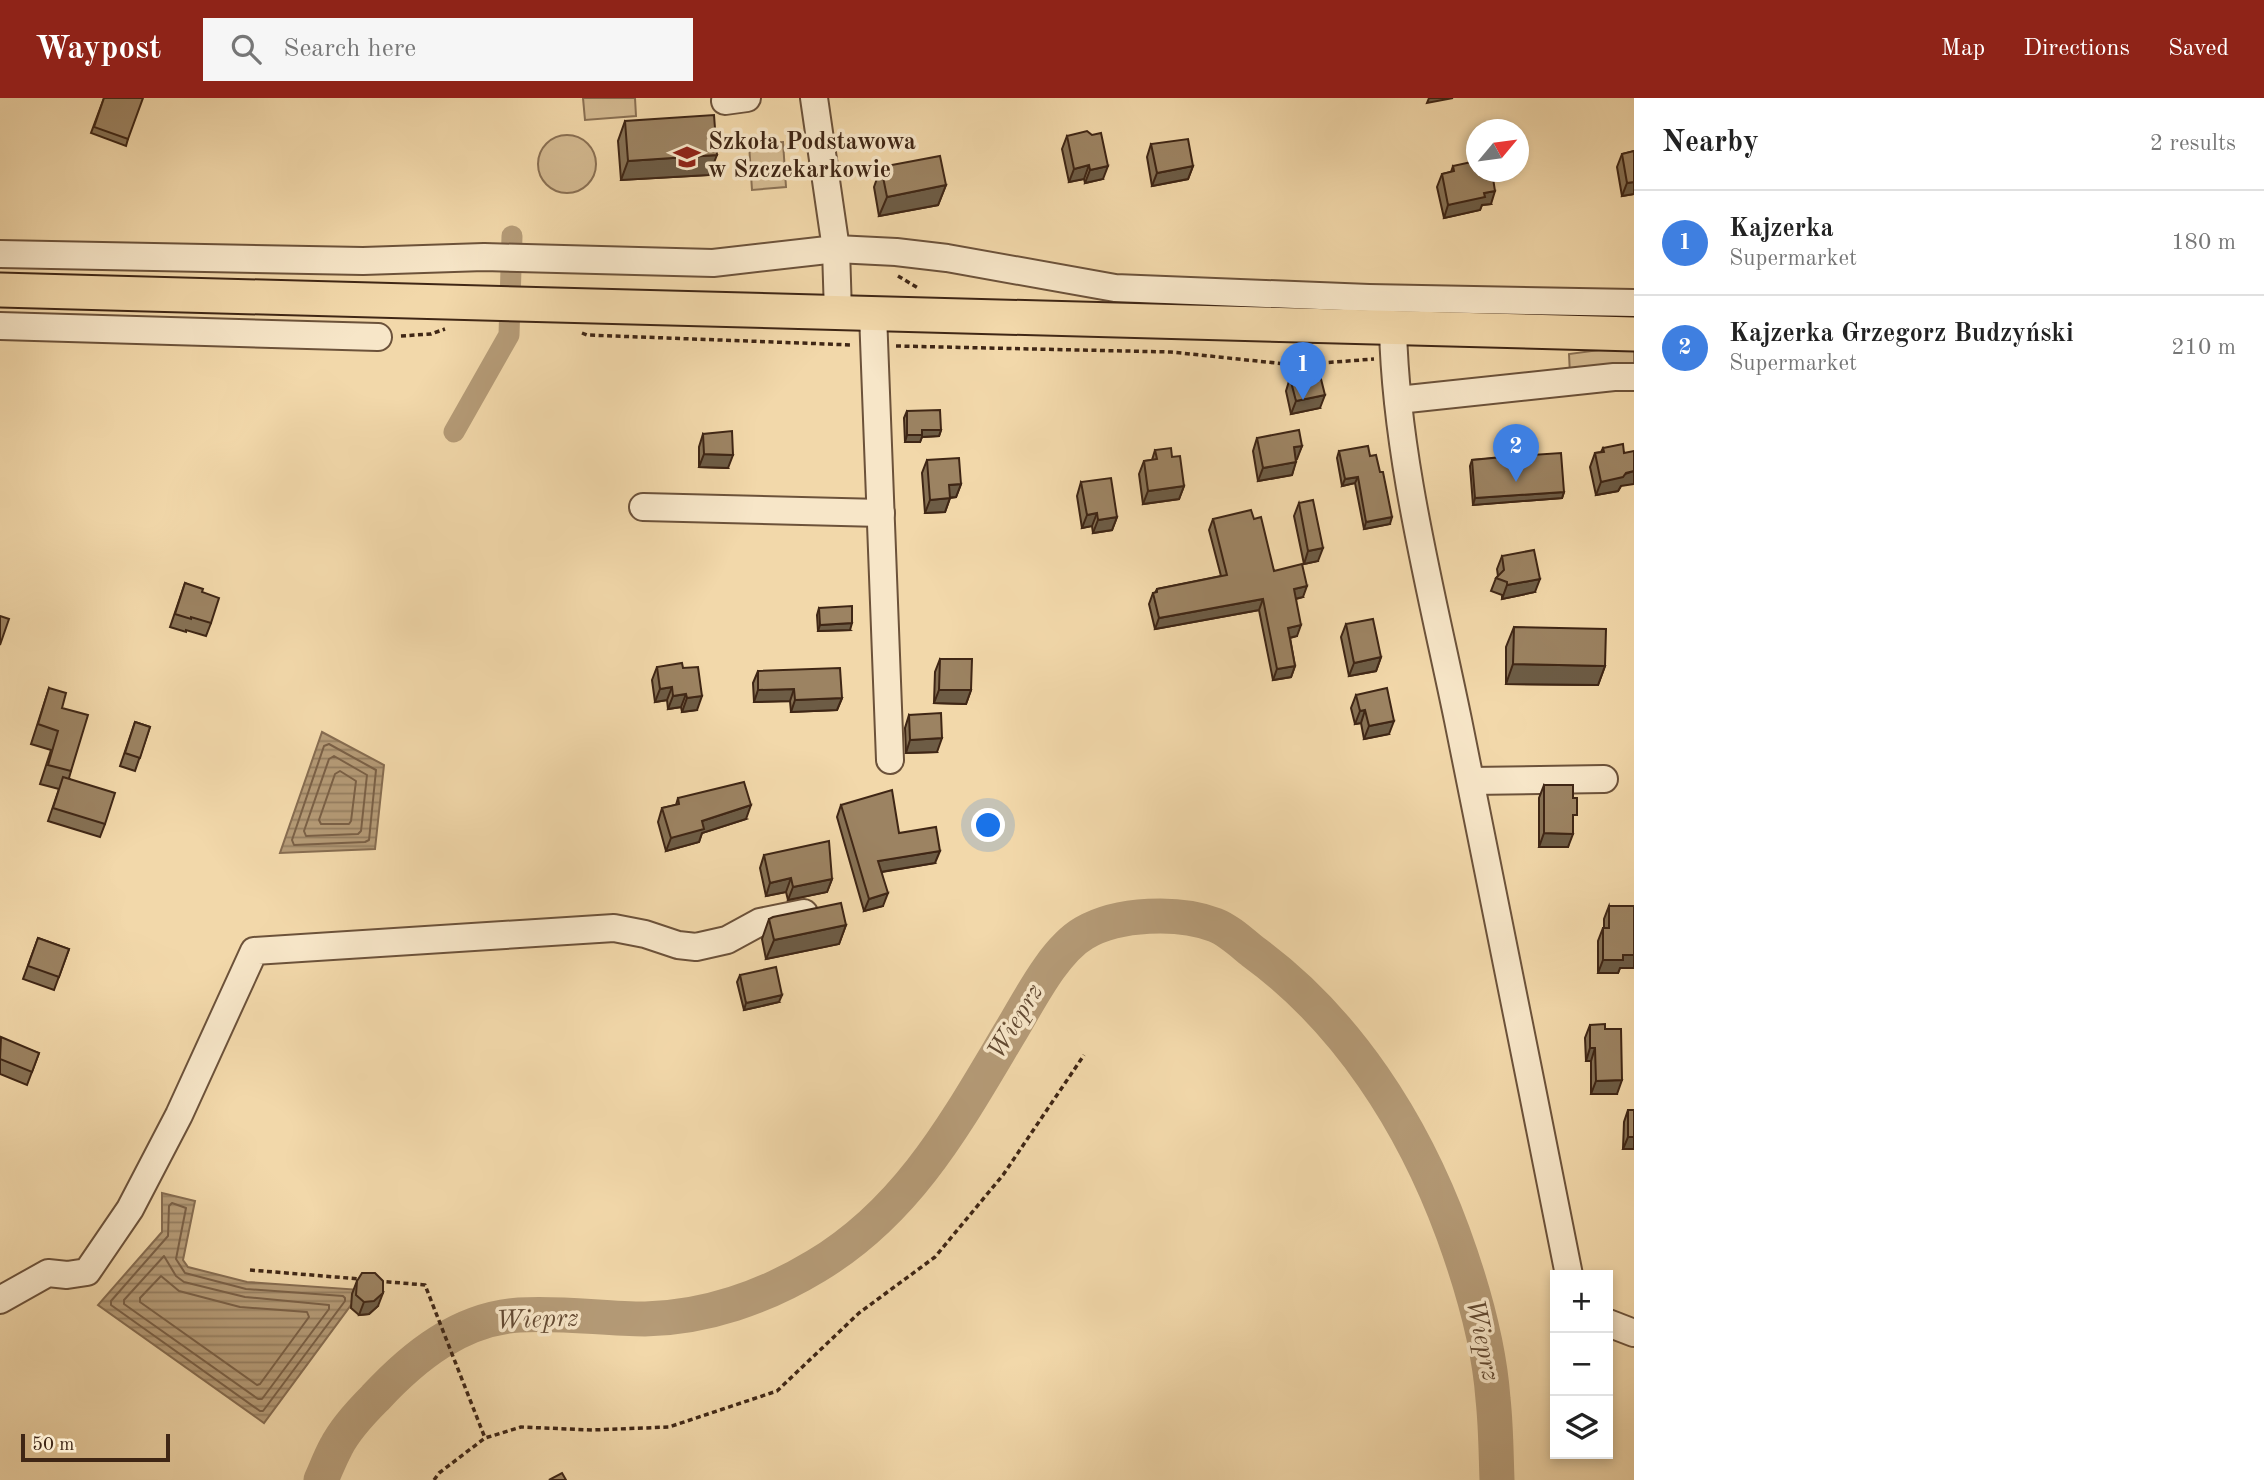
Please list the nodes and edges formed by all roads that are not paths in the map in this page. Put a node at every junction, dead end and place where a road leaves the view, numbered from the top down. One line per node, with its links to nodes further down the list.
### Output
1 (814, 98): 2 (street)
2 (836, 249): 3 (street); 5 (street); 6 (street)
3 (0, 254)
4 (0, 290): 6 (main road)
5 (1634, 303)
6 (838, 313): 8 (main road)
7 (0, 326): 10 (street)
8 (874, 330): 11 (main road); 15 (street)
9 (1634, 334): 11 (main road)
10 (377, 337)
11 (1394, 343): 13 (street)
12 (1634, 377): 13 (street)
13 (1398, 400): 18 (street)
14 (643, 508): 15 (street)
15 (881, 513): 16 (street)
16 (890, 760)
17 (1604, 779): 18 (street)
18 (1471, 781): 20 (street)
19 (824, 909): 21 (street)
20 (1568, 1270)
21 (0, 1300)
22 (1613, 1325): 23 (street)
23 (1634, 1332)

